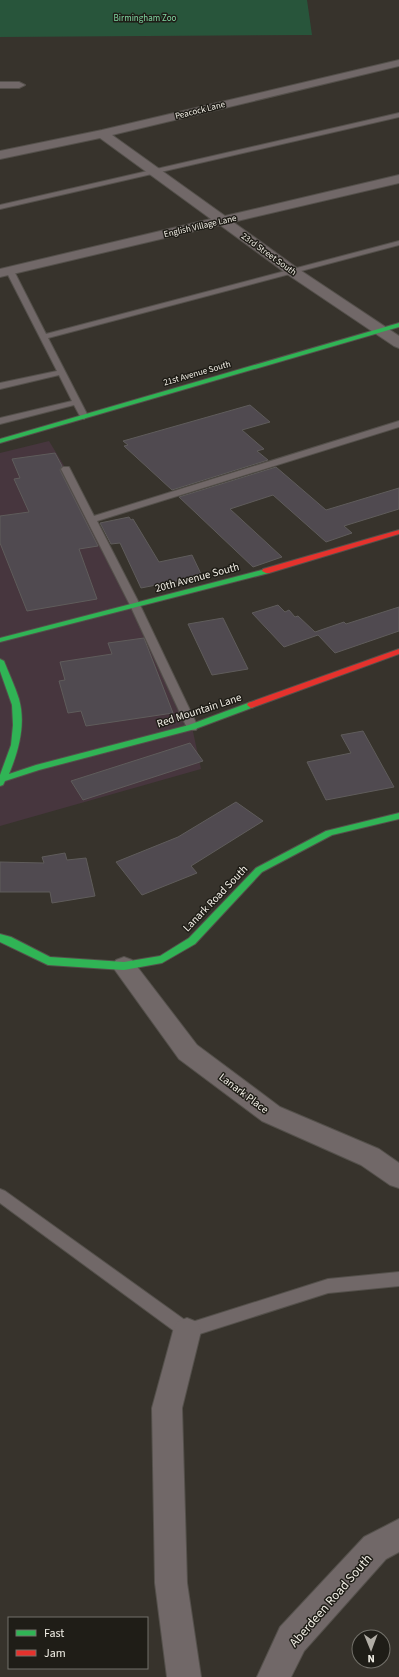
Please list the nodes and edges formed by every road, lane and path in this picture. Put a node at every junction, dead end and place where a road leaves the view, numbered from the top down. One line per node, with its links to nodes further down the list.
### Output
1 (399, 63): 5 (street, Peacock Lane)
2 (0, 85): 3 (street)
3 (19, 85)
4 (399, 115): 7 (lane)
5 (102, 134): 6 (street, Peacock Lane); 7 (street, 23rd Street South)
6 (0, 155)
7 (154, 172): 9 (lane); 10 (street, 23rd Street South)
8 (399, 179): 10 (street, English Village Lane)
9 (0, 208)
10 (223, 221): 12 (street, 23rd Street South); 13 (street, English Village Lane)
11 (399, 243): 12 (lane)
12 (292, 271): 15 (street, 23rd Street South); 16 (lane)
13 (5, 272): 16 (lane)
14 (399, 325): 15 (street, 21st Avenue South)
15 (381, 330): 17 (street, 23rd Street South); 21 (street, 21st Avenue South)
16 (44, 337): 18 (lane)
17 (399, 343)
18 (62, 372): 19 (lane); 20 (lane)
19 (0, 386)
20 (77, 402): 21 (lane); 22 (lane)
21 (84, 416): 24 (street, 21st Avenue South)
22 (0, 421)
23 (399, 424): 26 (lane)
24 (0, 441)
25 (66, 468): 26 (lane)
26 (93, 519): 28 (lane)
27 (399, 532): 28 (street, 20th Avenue South)
28 (135, 605): 29 (street, 20th Avenue South); 32 (lane)
29 (0, 640)
30 (399, 651): 32 (street, Red Mountain Lane)
31 (0, 661): 33 (street)
32 (192, 727): 33 (street, Red Mountain Lane)
33 (1, 781)
34 (399, 816): 36 (street, Lanark Road South)
35 (0, 938): 36 (street, Lanark Road South)
36 (124, 966): 37 (street, Lanark Place)
37 (399, 1177)
38 (0, 1195): 40 (lane)
39 (399, 1279): 40 (lane)
40 (187, 1332): 42 (street)
41 (399, 1535): 43 (street, Aberdeen Road South)
42 (184, 1677)
43 (274, 1677)

